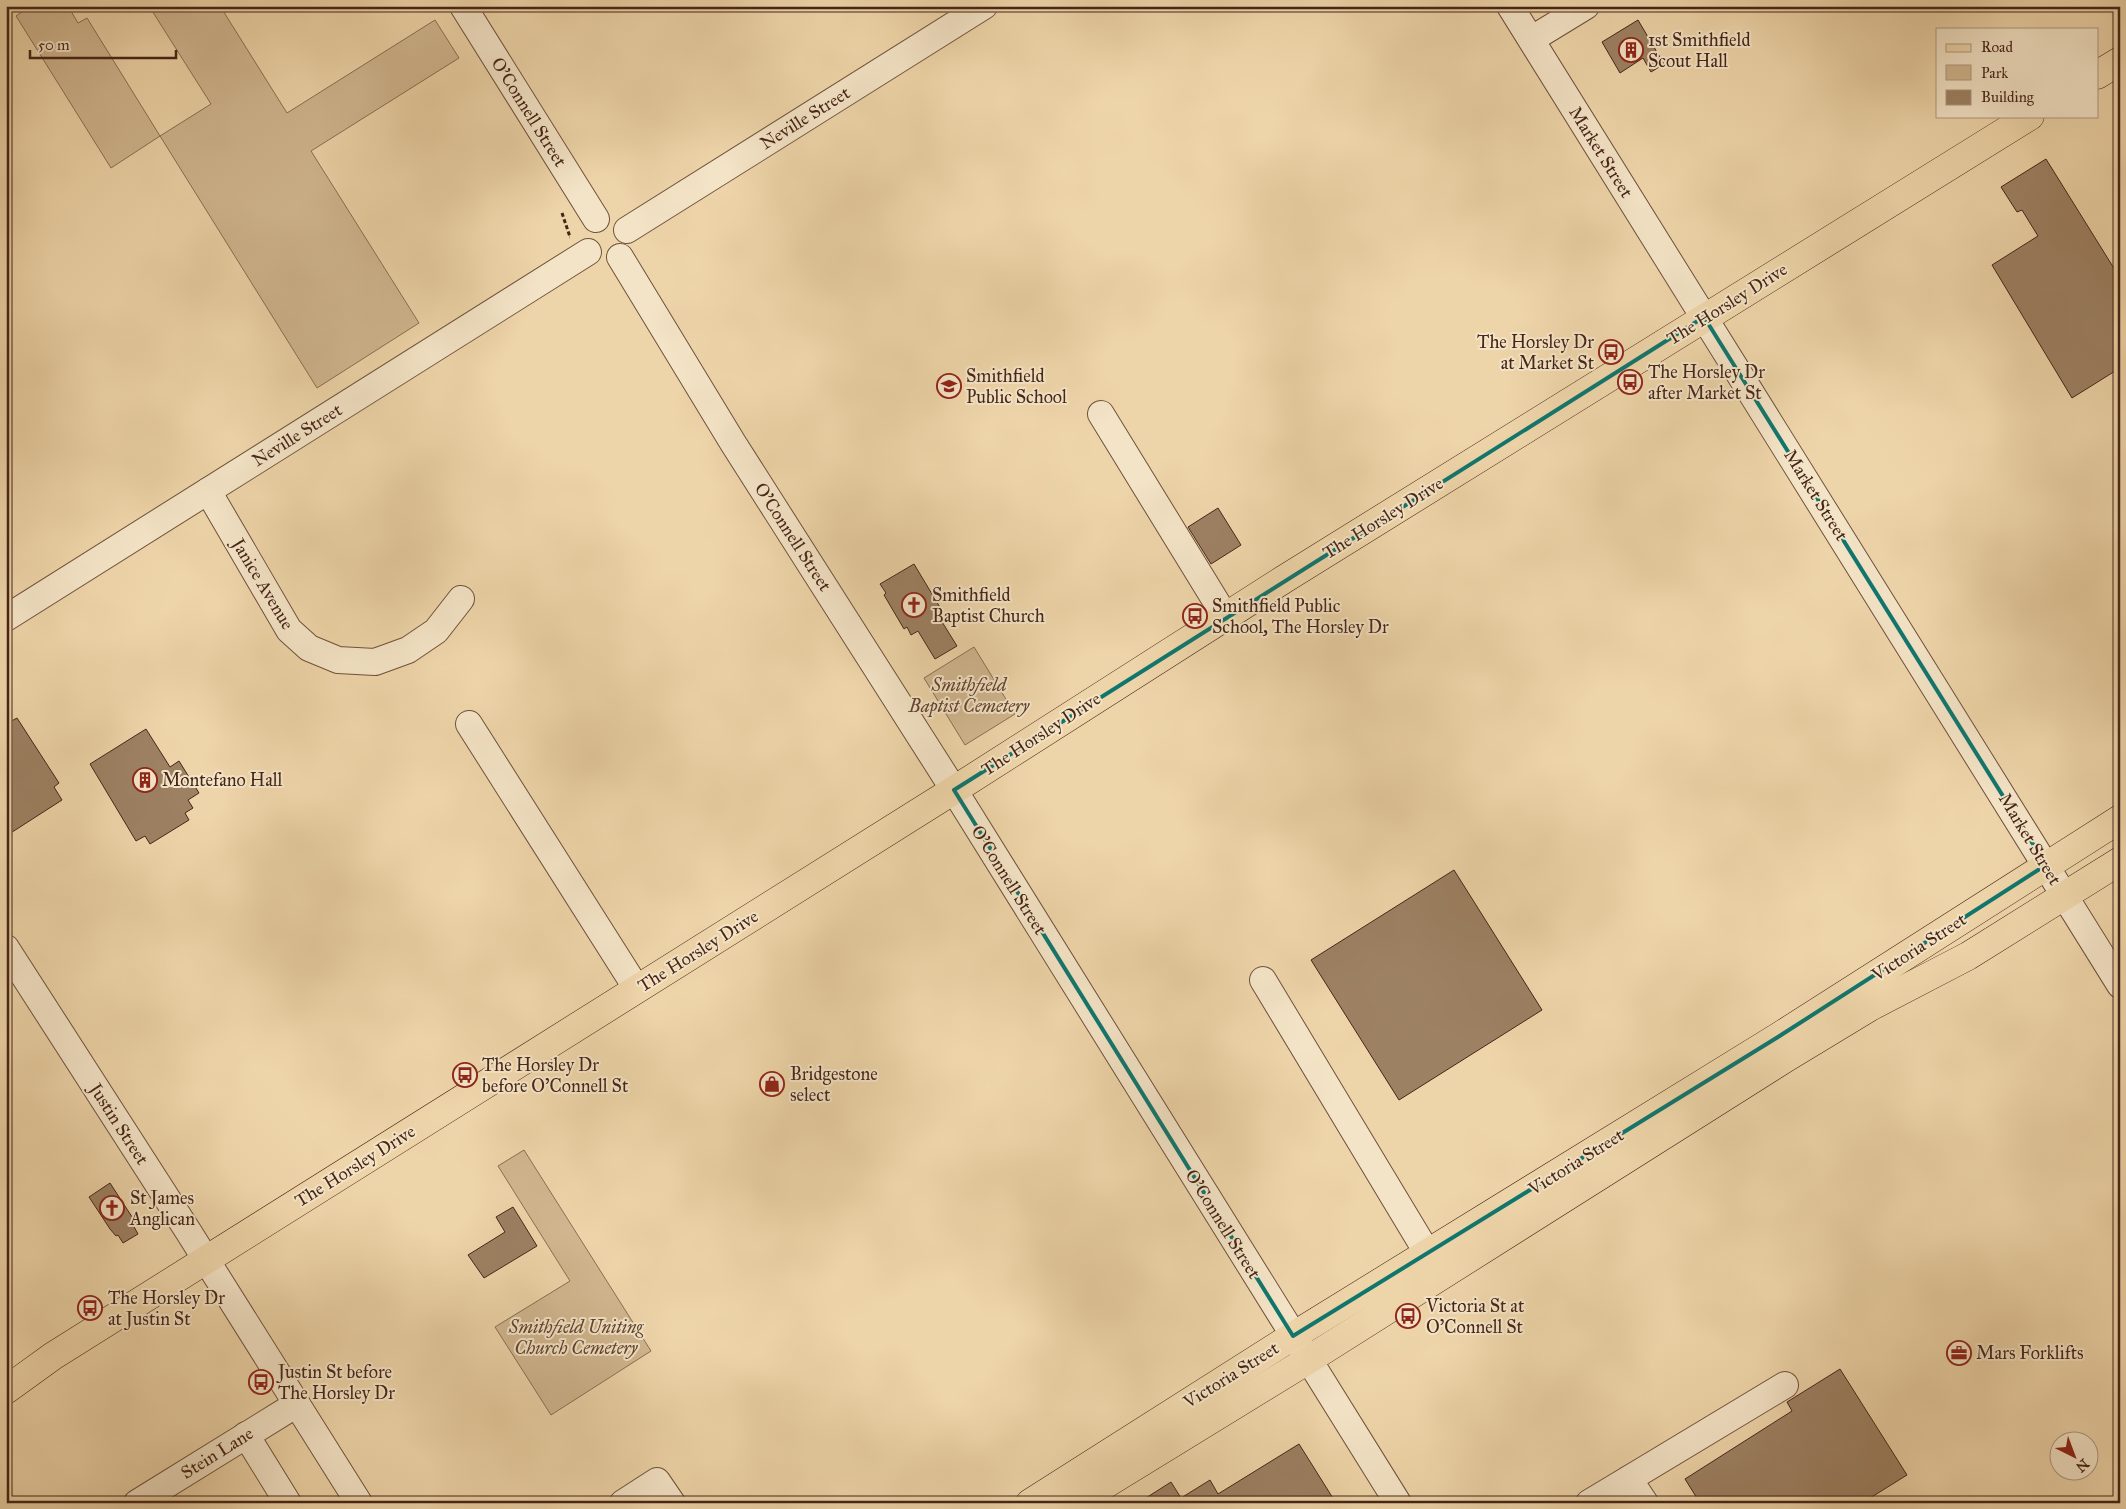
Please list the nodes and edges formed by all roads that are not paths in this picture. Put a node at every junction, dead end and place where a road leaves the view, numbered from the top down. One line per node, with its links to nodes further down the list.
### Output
1 (463, 6): 9 (street, O'Connell Street)
2 (984, 6): 10 (street, Neville Street)
3 (1510, 6): 5 (street, Market Street)
4 (1586, 6): 5 (street)
5 (1532, 39): 13 (street, Market Street)
6 (2120, 61): 7 (main road)
7 (2098, 74)
8 (2027, 118): 13 (main road, The Horsley Drive)
9 (596, 219): 10 (street); 11 (street)
10 (627, 230): 12 (street)
11 (588, 252): 12 (street); 15 (street, Neville Street)
12 (620, 257): 20 (street, O'Connell Street)
13 (1704, 317): 17 (main road, The Horsley Drive); 23 (street, Market Street)
14 (1101, 414): 17 (street)
15 (208, 491): 16 (street, Janice Avenue); 18 (street, Neville Street)
16 (461, 599)
17 (1225, 616): 20 (main road, The Horsley Drive)
18 (6, 618)
19 (469, 724): 28 (street)
20 (954, 790): 28 (main road, The Horsley Drive); 31 (street, O'Connell Street)
21 (2120, 819): 23 (main road, Victoria Street)
22 (2120, 862): 24 (main road, Victoria Street)
23 (2046, 865): 24 (street, Market Street); 29 (main road, Victoria Street)
24 (2064, 896): 27 (street, Market Street); 33 (main road, Victoria Street)
25 (6, 948): 30 (street, Justin Street)
26 (1263, 980): 29 (street)
27 (2120, 985)
28 (637, 989): 30 (main road, The Horsley Drive)
29 (1428, 1254): 31 (main road, Victoria Street)
30 (207, 1261): 32 (main road, The Horsley Drive); 37 (street, Justin Street)
31 (1293, 1336): 33 (street, O'Connell Street); 45 (main road, Victoria Street)
32 (53, 1356): 34 (main road, The Horsley Drive); 36 (main road, The Horsley Drive)
33 (1308, 1360): 46 (main road, Victoria Street); 47 (street, O'Connell Street)
34 (6, 1379)
35 (1785, 1385): 39 (street)
36 (6, 1390)
37 (297, 1404): 38 (street, Stein Lane); 42 (street, Justin Street)
38 (246, 1436): 40 (street, Stein Lane); 41 (street)
39 (1629, 1478): 48 (street); 49 (street)
40 (137, 1503)
41 (288, 1503)
42 (358, 1503)
43 (623, 1503): 44 (street)
44 (672, 1503)
45 (1030, 1503)
46 (1075, 1503)
47 (1398, 1503)
48 (1589, 1503)
49 (1645, 1503)

